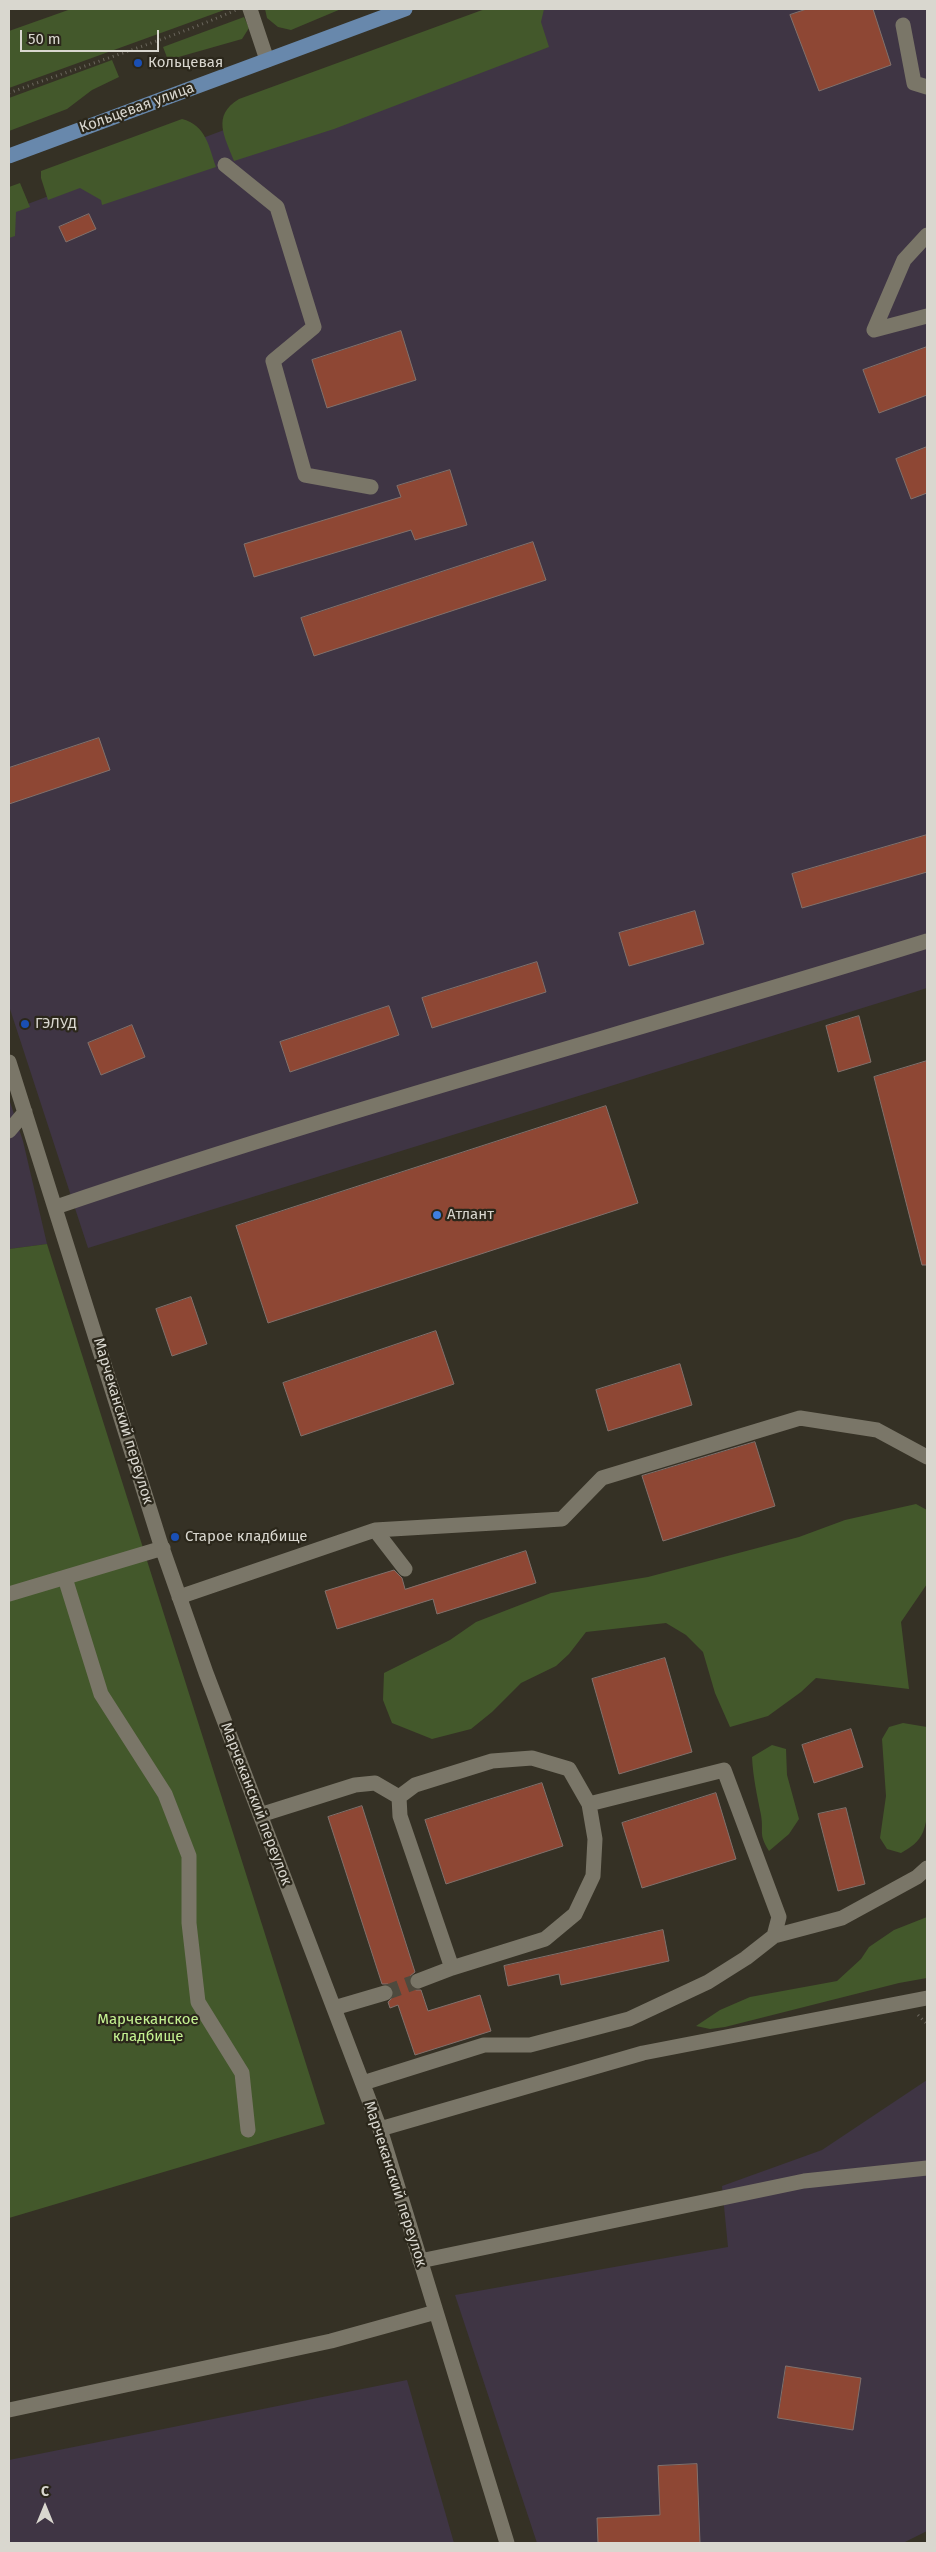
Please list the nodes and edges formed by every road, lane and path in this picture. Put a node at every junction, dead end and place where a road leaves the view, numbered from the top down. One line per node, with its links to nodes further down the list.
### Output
1 (239, 9): 7 (path)
2 (250, 9): 5 (street)
3 (405, 9): 5 (main road, Кольцевая улица)
4 (903, 25): 6 (street)
5 (267, 60): 8 (main road, Кольцевая улица)
6 (927, 87)
7 (9, 93)
8 (9, 156)
9 (225, 165): 12 (street)
10 (927, 235): 11 (street)
11 (927, 316)
12 (370, 487)
13 (927, 940): 17 (street)
14 (10, 1071): 15 (street, Марчеканский переулок)
15 (25, 1112): 16 (street); 17 (street, Марчеканский переулок)
16 (9, 1131)
17 (56, 1207): 20 (street, Марчеканский переулок)
18 (927, 1457): 19 (street)
19 (375, 1530): 21 (street); 24 (street)
20 (162, 1548): 22 (street); 24 (street, Марчеканский переулок)
21 (405, 1569)
22 (65, 1578): 23 (street); 37 (street)
23 (9, 1594)
24 (180, 1597): 27 (street, Марчеканский переулок)
25 (399, 1797): 26 (street); 27 (street); 30 (street)
26 (589, 1804): 29 (street); 30 (street)
27 (260, 1815): 34 (street, Марчеканский переулок)
28 (927, 1868): 29 (street)
29 (774, 1936): 35 (street)
30 (452, 1968): 31 (street)
31 (418, 1981)
32 (385, 1993): 34 (street)
33 (927, 1998): 36 (street)
34 (334, 2008): 35 (street, Марчеканский переулок)
35 (363, 2083): 36 (street, Марчеканский переулок)
36 (380, 2129): 39 (street, Марчеканский переулок)
37 (248, 2130)
38 (927, 2168): 39 (street)
39 (420, 2262): 40 (street, Марчеканский переулок)
40 (436, 2312): 41 (street); 42 (street, Марчеканский переулок)
41 (9, 2410)
42 (507, 2543)

